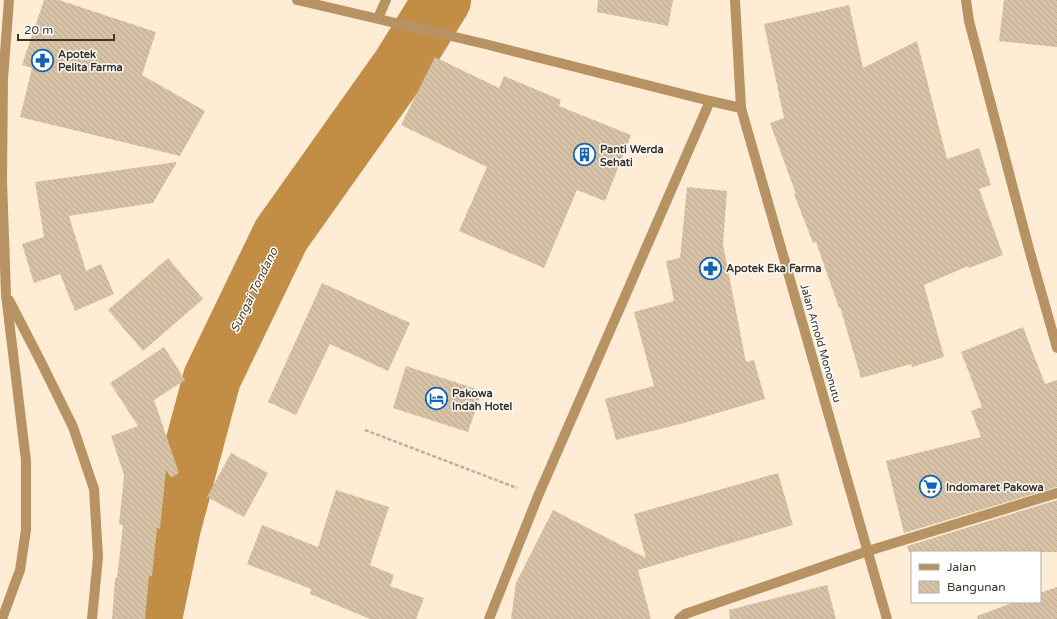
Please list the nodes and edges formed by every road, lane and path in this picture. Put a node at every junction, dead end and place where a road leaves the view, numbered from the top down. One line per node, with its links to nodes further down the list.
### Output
1 (9, 0): 7 (street)
2 (297, 0): 6 (street)
3 (386, 0): 6 (street)
4 (735, 0): 9 (street, Jalan Arnold Mononutu)
5 (966, 0): 11 (street)
6 (382, 19): 8 (street)
7 (2, 79): 10 (street)
8 (710, 101): 9 (street); 14 (street)
9 (742, 108): 15 (street, Jalan Arnold Mononutu)
10 (6, 295): 16 (street); 17 (street)
11 (1057, 348)
12 (365, 430): 14 (path)
13 (1057, 494): 15 (street)
14 (538, 496): 18 (street)
15 (868, 551): 19 (street); 20 (street, Jalan Arnold Mononutu)
16 (2, 619)
17 (92, 619)
18 (489, 619)
19 (679, 619)
20 (887, 619)

